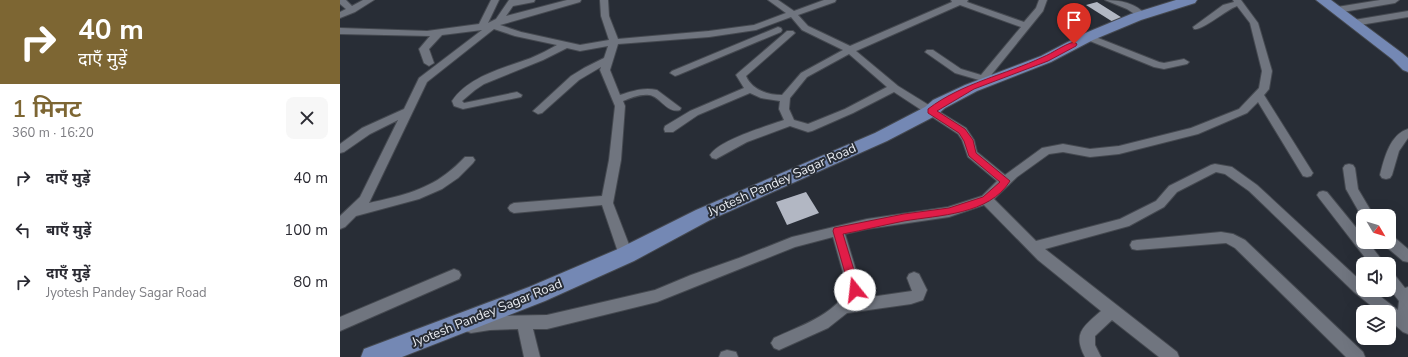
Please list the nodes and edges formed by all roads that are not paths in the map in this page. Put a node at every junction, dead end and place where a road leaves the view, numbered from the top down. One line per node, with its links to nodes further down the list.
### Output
1 (341, 0): 18 (street)
2 (370, 0): 18 (street)
3 (495, 0): 28 (street)
4 (531, 0): 16 (street)
5 (577, 0): 24 (street)
6 (604, 0): 36 (street)
7 (772, 0): 20 (street)
8 (832, 0): 17 (street)
9 (1043, 0): 27 (street)
10 (1110, 0): 23 (street)
11 (1190, 0): 23 (main road, Jyotesh Pandey Sagar Road)
12 (1323, 0): 19 (main road)
13 (1395, 0): 19 (street)
14 (959, 1): 27 (street); 38 (street)
15 (1238, 1): 29 (street); 49 (street)
16 (512, 2): 24 (street)
17 (816, 2): 20 (street)
18 (352, 10): 22 (street)
19 (1337, 10): 25 (main road)
20 (793, 14): 26 (street); 30 (street)
21 (1408, 14): 25 (street)
22 (340, 15)
23 (1142, 15): 35 (main road, Jyotesh Pandey Sagar Road)
24 (496, 23): 28 (street); 37 (street); 53 (street)
25 (1354, 23): 43 (main road)
26 (770, 24): 31 (street); 36 (street)
27 (1027, 26): 45 (street)
28 (482, 27): 33 (street)
29 (1197, 27)
30 (805, 28): 34 (street); 38 (street)
31 (778, 30): 34 (street); 44 (street)
32 (340, 31): 33 (street)
33 (439, 32): 42 (street)
34 (790, 33): 46 (street)
35 (1088, 37): 41 (street); 45 (main road, Jyotesh Pandey Sagar Road)
36 (614, 42): 37 (street); 40 (street)
37 (565, 45): 48 (street)
38 (850, 50): 47 (street); 50 (street)
39 (930, 52): 45 (street)
40 (608, 60): 51 (street); 54 (street)
41 (1184, 62)
42 (429, 64)
43 (1408, 67)
44 (675, 73)
45 (984, 81): 55 (main road, Jyotesh Pandey Sagar Road)
46 (752, 88): 50 (street); 57 (street)
47 (894, 88): 55 (street); 56 (street)
48 (517, 95)
49 (1259, 95): 63 (street); 65 (street)
50 (785, 98): 56 (street)
51 (617, 99): 52 (street); 68 (street)
52 (676, 108)
53 (408, 111): 59 (street); 71 (street)
54 (538, 111)
55 (931, 111): 65 (street); 77 (main road, Jyotesh Pandey Sagar Road)
56 (790, 122): 60 (street)
57 (669, 129)
58 (1408, 133): 64 (street)
59 (341, 146)
60 (716, 155)
61 (469, 160): 71 (street)
62 (1349, 168): 70 (street)
63 (1307, 173)
64 (1386, 175)
65 (1006, 181): 67 (street)
66 (1323, 195): 78 (street)
67 (986, 199): 73 (street); 75 (street)
68 (608, 200): 69 (street); 77 (street)
69 (514, 208)
70 (1364, 209)
71 (353, 212): 72 (street)
72 (340, 224)
73 (838, 231): 84 (street); 86 (street)
74 (1136, 245): 97 (street)
75 (1034, 247): 85 (street); 88 (street)
76 (1396, 247): 79 (street)
77 (626, 255): 89 (main road, Jyotesh Pandey Sagar Road)
78 (1372, 257)
79 (1408, 257)
80 (454, 275): 87 (street)
81 (914, 278): 84 (street)
82 (1396, 285): 83 (street)
83 (1407, 296): 88 (street)
84 (844, 307): 90 (street)
85 (1111, 311): 95 (street); 96 (street)
86 (524, 323): 89 (street); 92 (street)
87 (340, 324)
88 (1408, 326)
89 (446, 329): 91 (main road, Jyotesh Pandey Sagar Road)
90 (779, 343)
91 (373, 357)
92 (532, 357)
93 (727, 357): 94 (street)
94 (730, 357)
95 (1092, 357)
96 (1171, 357)
97 (1358, 357)

